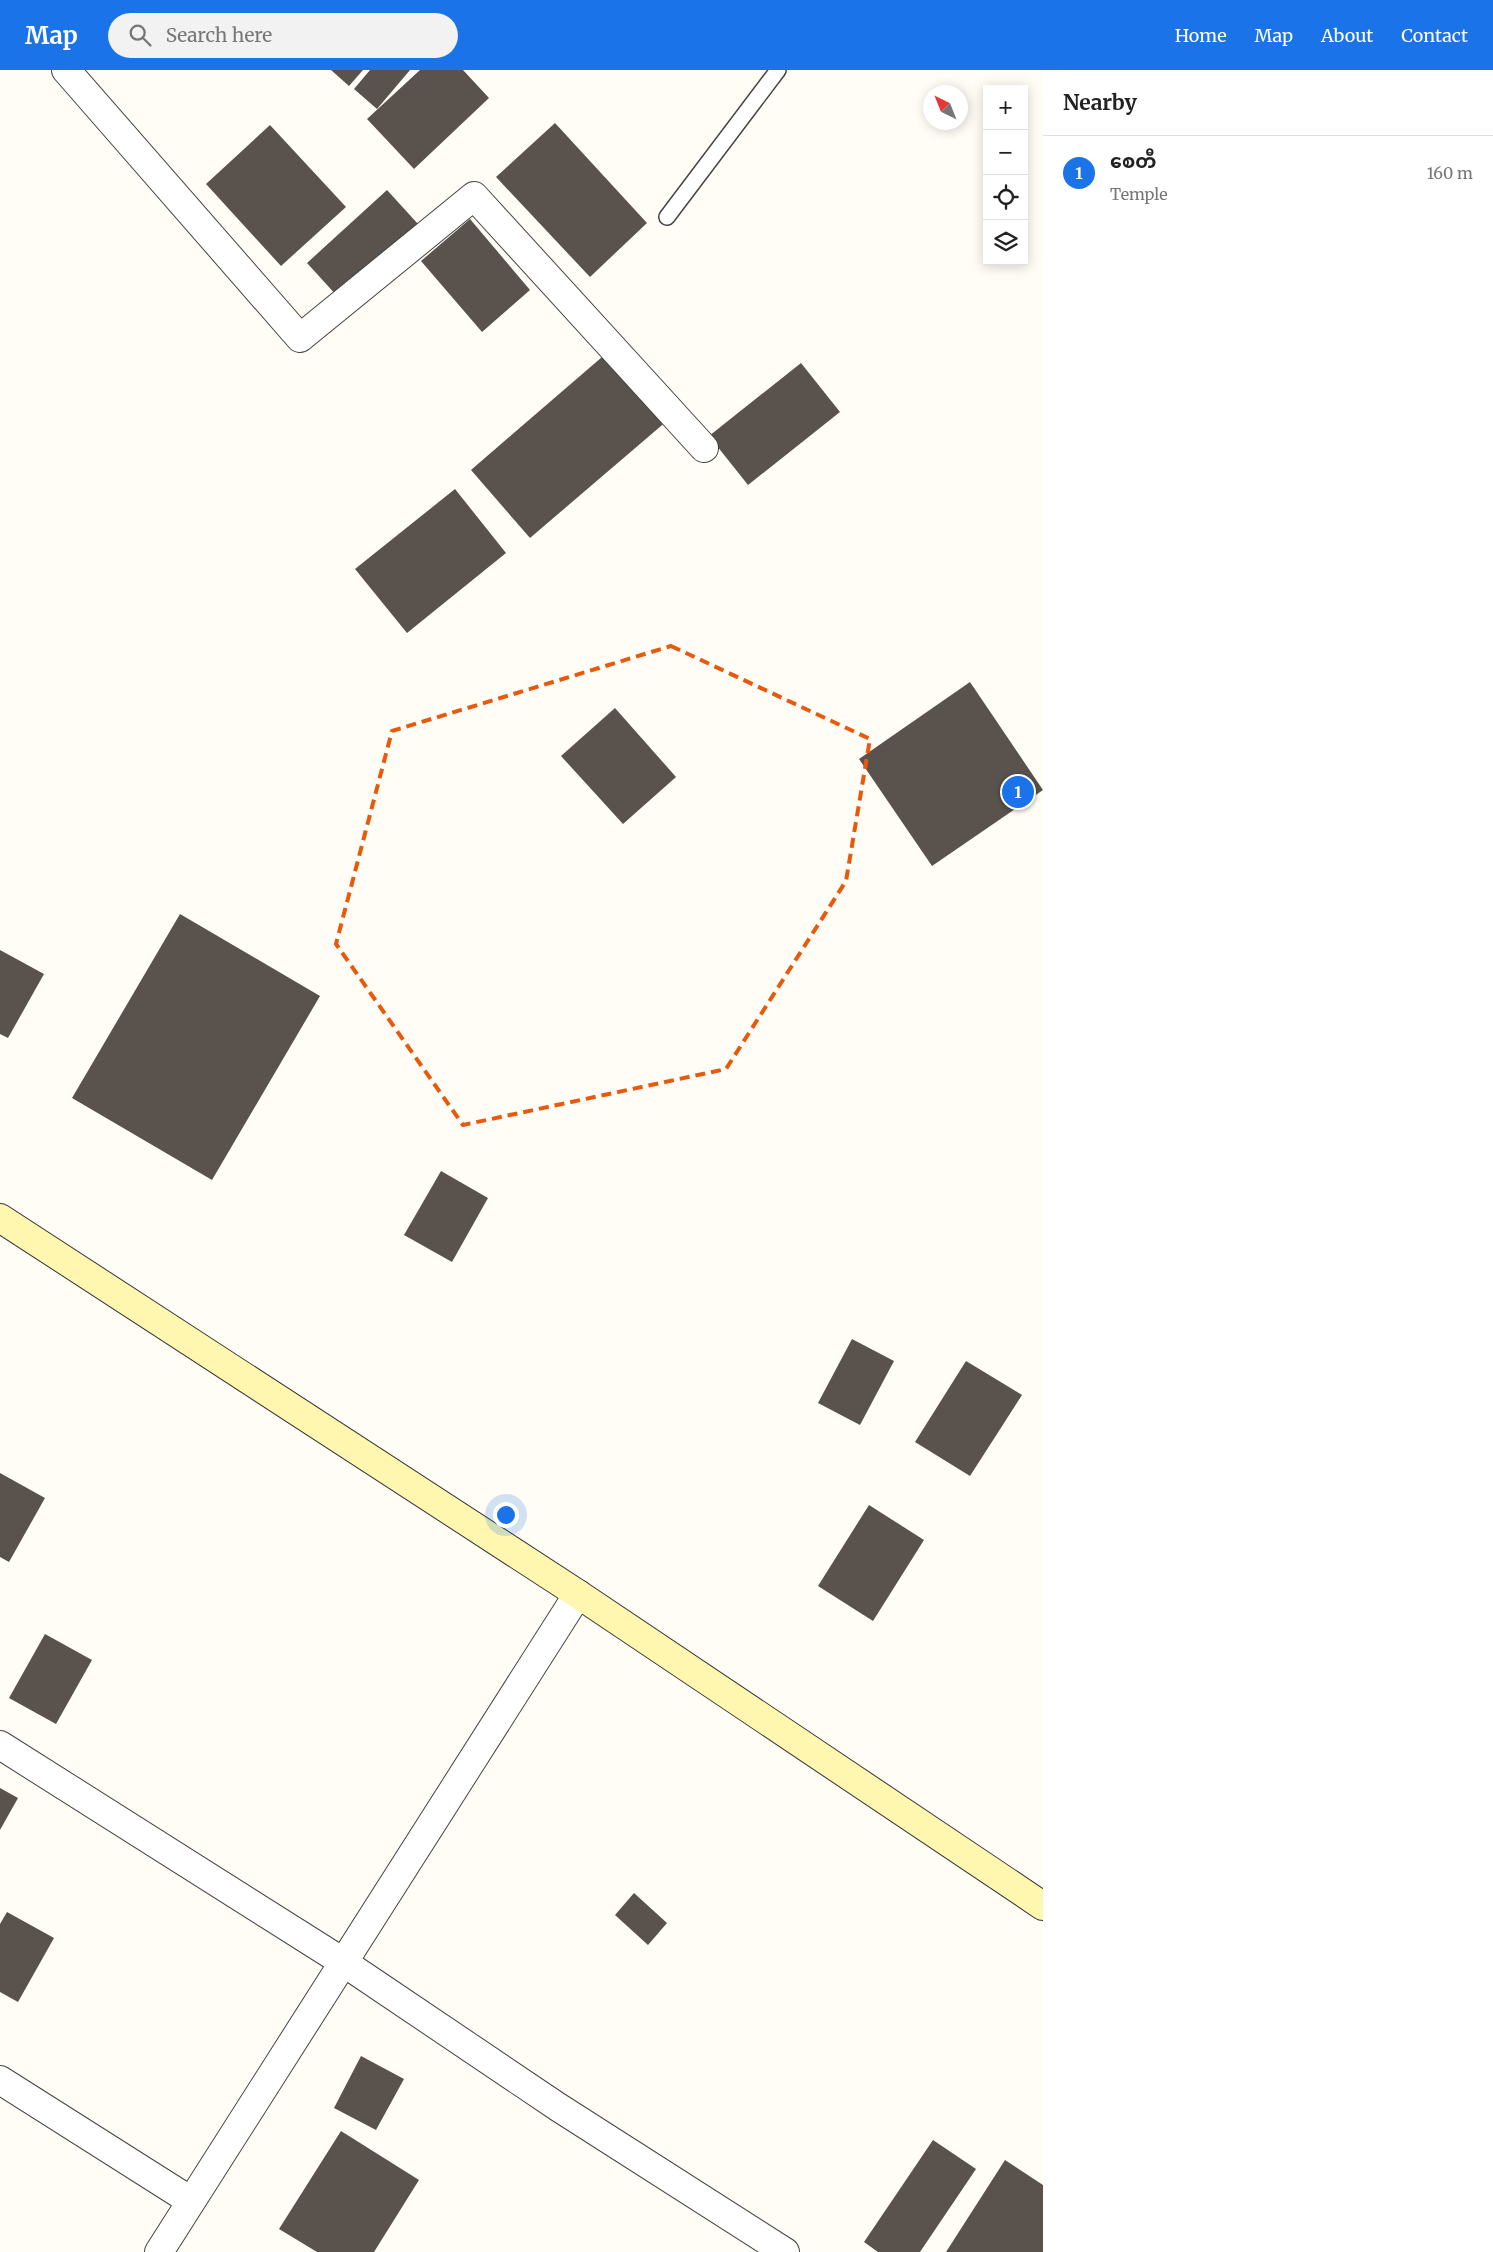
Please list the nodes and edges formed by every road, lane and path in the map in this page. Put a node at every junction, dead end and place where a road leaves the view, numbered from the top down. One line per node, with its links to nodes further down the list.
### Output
1 (66, 70): 4 (street)
2 (778, 70): 3 (lane)
3 (667, 217)
4 (704, 448)
5 (0, 1218): 6 (main road)
6 (578, 1594): 8 (main road); 9 (street)
7 (0, 1745): 9 (street)
8 (1043, 1906)
9 (344, 1962): 11 (street); 13 (street)
10 (0, 2080): 11 (street)
11 (192, 2202): 12 (street)
12 (159, 2252)
13 (785, 2252)

